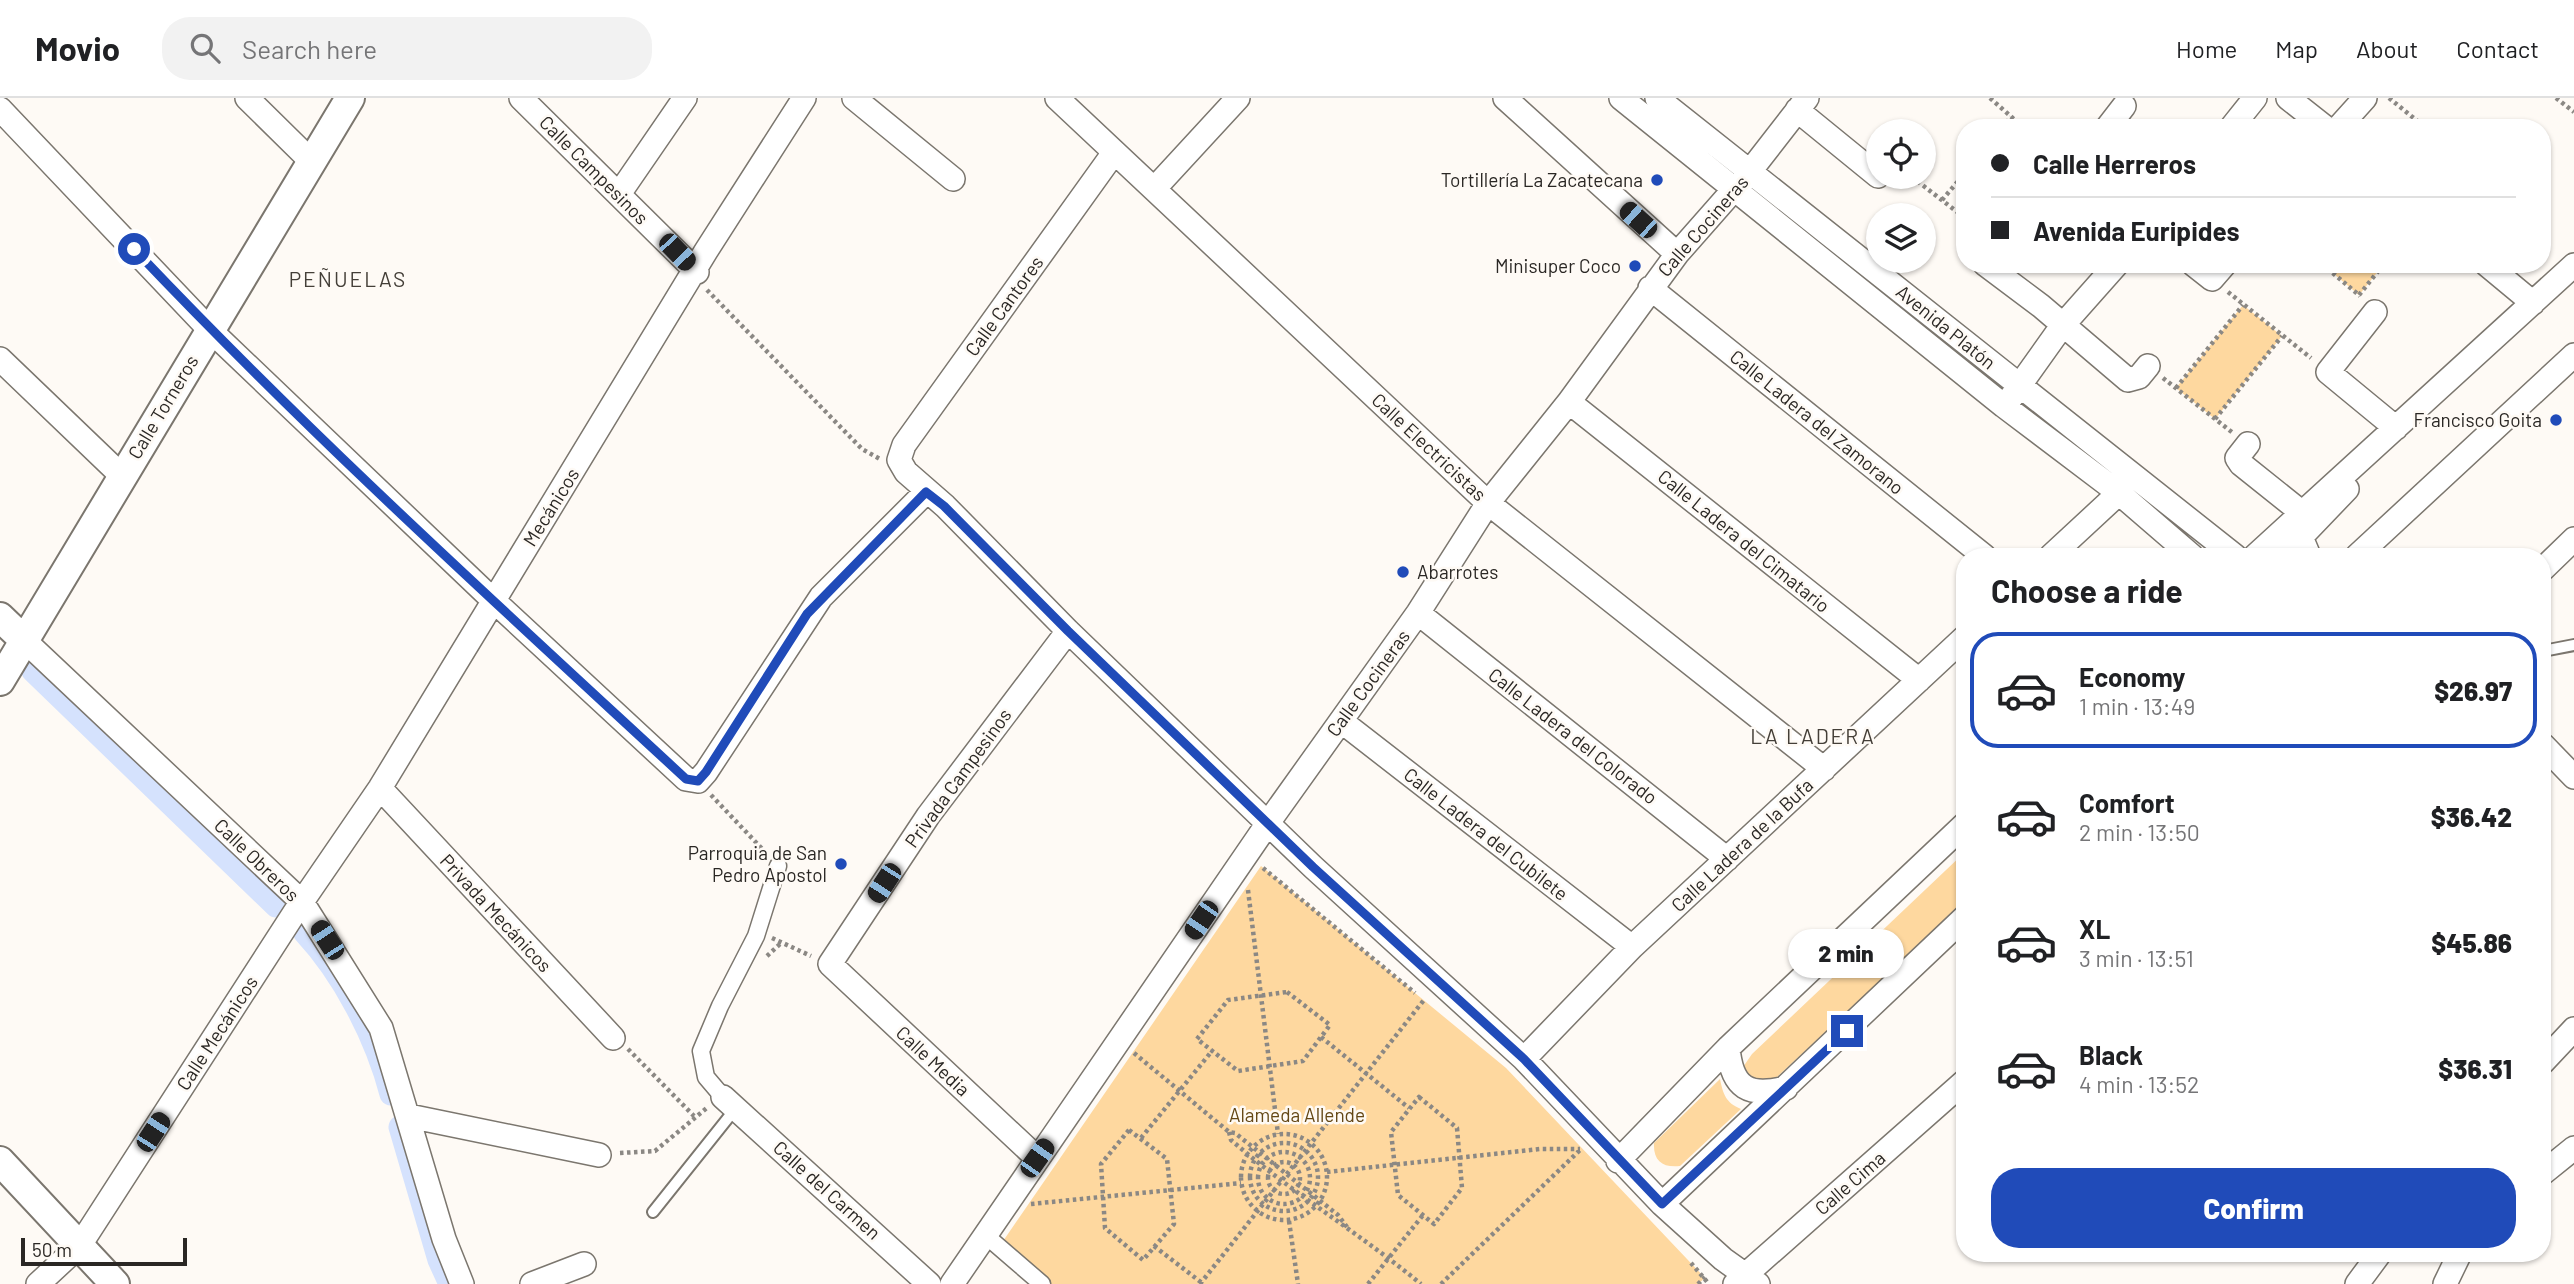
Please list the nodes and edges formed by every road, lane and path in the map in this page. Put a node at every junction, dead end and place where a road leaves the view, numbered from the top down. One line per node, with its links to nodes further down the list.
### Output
1 (247, 98): 30 (street)
2 (349, 98): 30 (street, Calle Torneros)
3 (521, 98): 38 (street, Calle Campesinos)
4 (685, 98): 38 (street)
5 (804, 98): 43 (street, Mecánicos)
6 (854, 98): 33 (street)
7 (1057, 98): 29 (street, Calle Electricistas)
8 (1238, 98): 35 (street)
9 (1505, 98): 41 (street)
10 (1621, 98): 36 (street, Avenida Platón)
11 (1657, 98): 32 (street, Avenida Platón)
12 (1990, 98): 22 (path)
13 (2255, 98): 25 (street)
14 (2288, 98): 26 (street)
15 (2365, 98): 27 (street)
16 (2389, 98): 28 (path)
17 (2557, 98): 21 (path)
18 (1802, 104): 31 (street); 32 (street, Calle Cocineras)
19 (2124, 106): 24 (street)
20 (0, 109): 56 (street)
21 (2574, 112)
22 (2011, 117): 23 (path)
23 (2013, 119)
24 (2114, 119)
25 (2238, 119)
26 (2315, 119)
27 (2346, 119)
28 (2415, 119)
29 (1113, 154): 35 (street, Calle Electricistas); 70 (street, Calle Cantores)
30 (312, 162): 56 (street, Calle Torneros)
31 (1866, 165)
32 (1751, 170): 36 (street, Calle Cocineras); 62 (street, Avenida Platón)
33 (953, 179)
34 (1956, 184): 39 (path)
35 (1155, 188): 74 (street, Calle Electricistas)
36 (1735, 189): 41 (street, Calle Cocineras); 65 (street, Avenida Platón)
37 (1928, 189): 39 (path)
38 (619, 194): 43 (street, Calle Campesinos)
39 (1942, 200): 40 (path)
40 (1956, 211)
41 (1677, 254): 50 (street, Calle Cocineras)
42 (2574, 265): 53 (street)
43 (696, 272): 85 (street, Mecánicos)
44 (1997, 273): 55 (street)
45 (2109, 273): 55 (street)
46 (2219, 273): 54 (path)
47 (2332, 273): 52 (path)
48 (2380, 273): 52 (path)
49 (2497, 273): 53 (street)
50 (1650, 288): 64 (street, Calle Cocineras); 78 (street, Calle Ladera del Zamorano)
51 (710, 294): 70 (path)
52 (2367, 303): 61 (street)
53 (2533, 303): 67 (street)
54 (2244, 305): 57 (path); 63 (path)
55 (2062, 326): 60 (street); 62 (street)
56 (210, 330): 71 (street, Calle Torneros); 85 (street)
57 (2282, 336): 61 (path); 66 (path)
58 (2574, 355): 83 (street)
59 (0, 359): 71 (street)
60 (2148, 366): 63 (path)
61 (2328, 372): 67 (street)
62 (2020, 387): 65 (street); 81 (street, Avenida Platón)
63 (2176, 388): 66 (path)
64 (1569, 402): 74 (street, Calle Cocineras); 93 (street, Calle Ladera del Cimatario)
65 (2004, 406): 73 (street, Avenida Platón)
66 (2215, 419): 68 (path)
67 (2396, 428): 69 (street)
68 (2248, 444): 75 (street)
69 (2368, 453): 75 (street); 77 (street)
70 (898, 460): 72 (street)
71 (122, 476): 89 (street, Calle Torneros)
72 (926, 492): 88 (street); 99 (street)
73 (2119, 493): 79 (street); 80 (street, Avenida Platón)
74 (1488, 503): 86 (street, Calle Cocineras); 97 (street, Calle Electricistas)
75 (2301, 512): 82 (street)
76 (2574, 540): 84 (street)
77 (2305, 547)
78 (1974, 548)
79 (2060, 548)
80 (2183, 548)
81 (2225, 548)
82 (2263, 548)
83 (2366, 548)
84 (2551, 562)
85 (494, 601): 99 (street); 100 (street, Mecánicos)
86 (1418, 613): 95 (street, Calle Cocineras); 104 (street, Calle Ladera del Colorado)
87 (0, 617): 89 (street, Calle Obreros)
88 (1068, 631): 101 (street); 111 (street, Privada Campesinos)
89 (24, 640): 94 (street, Calle Torneros); 107 (street, Calle Obreros)
90 (1956, 645): 93 (street, Calle Ladera de la Bufa)
91 (2574, 645): 92 (lane)
92 (2551, 649)
93 (1919, 680): 97 (street, Calle Ladera de la Bufa)
94 (0, 681)
95 (1341, 721): 101 (street, Calle Cocineras); 110 (street, Calle Ladera del Cubilete)
96 (2551, 753): 98 (street)
97 (1824, 769): 104 (street, Calle Ladera de la Bufa)
98 (2574, 777)
99 (698, 781): 105 (path)
100 (380, 788): 107 (street, Mecánicos); 117 (street, Privada Mecánicos)
101 (1268, 823): 103 (street, Calle Cocineras); 122 (street)
102 (1956, 833): 118 (street)
103 (1246, 855): 113 (path); 147 (street, Calle Cocineras)
104 (1727, 859): 110 (street, Calle Ladera de la Bufa)
105 (778, 866): 128 (street)
106 (1248, 886): 112 (path)
107 (298, 908): 130 (street, Calle Obreros); 183 (street, Calle Mecánicos)
108 (1956, 926): 125 (street)
109 (764, 946): 111 (path)
110 (1632, 947): 122 (street, Calle Ladera de la Bufa)
111 (830, 964): 147 (street, Calle Media)
112 (1263, 995): 116 (path); 119 (path); 123 (path)
113 (1424, 1000): 114 (path); 124 (path)
114 (1431, 1006)
115 (2574, 1029): 121 (street)
116 (1321, 1037): 123 (path); 124 (path)
117 (613, 1038): 131 (path)
118 (1728, 1048): 125 (street); 151 (street)
119 (1212, 1051): 123 (path); 127 (path)
120 (1133, 1053): 127 (path)
121 (2551, 1053)
122 (1524, 1059): 151 (street)
123 (1272, 1066): 133 (path)
124 (1365, 1073): 129 (path); 135 (path)
125 (1787, 1087): 175 (street)
126 (1956, 1089): 190 (street, Calle Cima)
127 (1179, 1090): 132 (path); 134 (path)
128 (730, 1102): 131 (path); 177 (lane); 195 (street, Calle del Carmen)
129 (1409, 1108): 145 (path); 153 (path)
130 (409, 1115): 143 (street); 193 (street, Calle Obreros)
131 (694, 1116): 143 (path)
132 (1229, 1132): 137 (path); 141 (path)
133 (1278, 1134): 135 (path); 137 (path)
134 (1141, 1138): 163 (path); 168 (path)
135 (1310, 1143): 140 (path); 158 (path)
136 (1574, 1143): 139 (path)
137 (1252, 1148): 141 (path); 142 (path)
138 (2574, 1148): 156 (street)
139 (1581, 1149): 145 (path); 146 (path); 202 (path)
140 (1305, 1150): 142 (path); 144 (path); 167 (path)
141 (1247, 1154): 149 (path); 161 (path)
142 (1259, 1154): 148 (path); 149 (path)
143 (598, 1155)
144 (1300, 1157): 148 (path); 155 (path); 165 (path)
145 (1461, 1157): 153 (path); 179 (path)
146 (1588, 1157)
147 (1037, 1158): 182 (street, Calle Cocineras)
148 (1265, 1159): 152 (path); 154 (path)
149 (1255, 1160): 152 (path); 174 (path)
150 (0, 1161): 183 (street)
151 (1618, 1161): 175 (street)
152 (1261, 1164): 157 (path); 170 (path)
153 (1394, 1164): 158 (path); 179 (path)
154 (1273, 1165): 155 (path); 157 (path); 159 (path)
155 (1294, 1165): 159 (path); 162 (path)
156 (2551, 1167)
157 (1269, 1171): 160 (path); 166 (path)
158 (1327, 1172): 171 (path)
159 (1286, 1174): 160 (path); 162 (path)
160 (1282, 1180): 164 (path); 166 (path)
161 (1241, 1184): 163 (path); 178 (path)
162 (1299, 1184): 164 (path); 165 (path)
163 (1172, 1190): 168 (path); 184 (path)
164 (1294, 1190): 166 (path); 169 (path)
165 (1307, 1190): 167 (path); 169 (path)
166 (1274, 1191): 170 (path)
167 (1313, 1195): 171 (path); 172 (path)
168 (1102, 1197): 173 (path); 184 (path)
169 (1302, 1197): 170 (path); 172 (path)
170 (1268, 1199): 174 (path)
171 (1321, 1201): 176 (path); 181 (path)
172 (1307, 1202): 174 (path); 176 (path)
173 (1030, 1204)
174 (1263, 1204): 178 (path)
175 (1662, 1204): 190 (street)
176 (1315, 1208): 180 (path); 181 (path)
177 (653, 1212)
178 (1257, 1212): 180 (path); 198 (path)
179 (1423, 1215): 185 (path)
180 (1289, 1221): 199 (path)
181 (1347, 1227): 185 (path)
182 (984, 1234): 196 (street, Calle Cocineras); 197 (street)
183 (80, 1245): 191 (street, Calle Mecánicos); 192 (street)
184 (1154, 1246): 198 (path)
185 (1389, 1258): 200 (path); 201 (path)
186 (1687, 1259): 203 (path)
187 (2374, 1262): 204 (street)
188 (2456, 1262): 205 (street)
189 (584, 1264): 194 (street)
190 (1745, 1281)
191 (38, 1284)
192 (114, 1284)
193 (462, 1284)
194 (532, 1284)
195 (929, 1284)
196 (952, 1284)
197 (1042, 1284)
198 (1201, 1284)
199 (1298, 1284)
200 (1368, 1284)
201 (1422, 1284)
202 (1441, 1284)
203 (1709, 1284)
204 (2357, 1284)
205 (2445, 1284)

